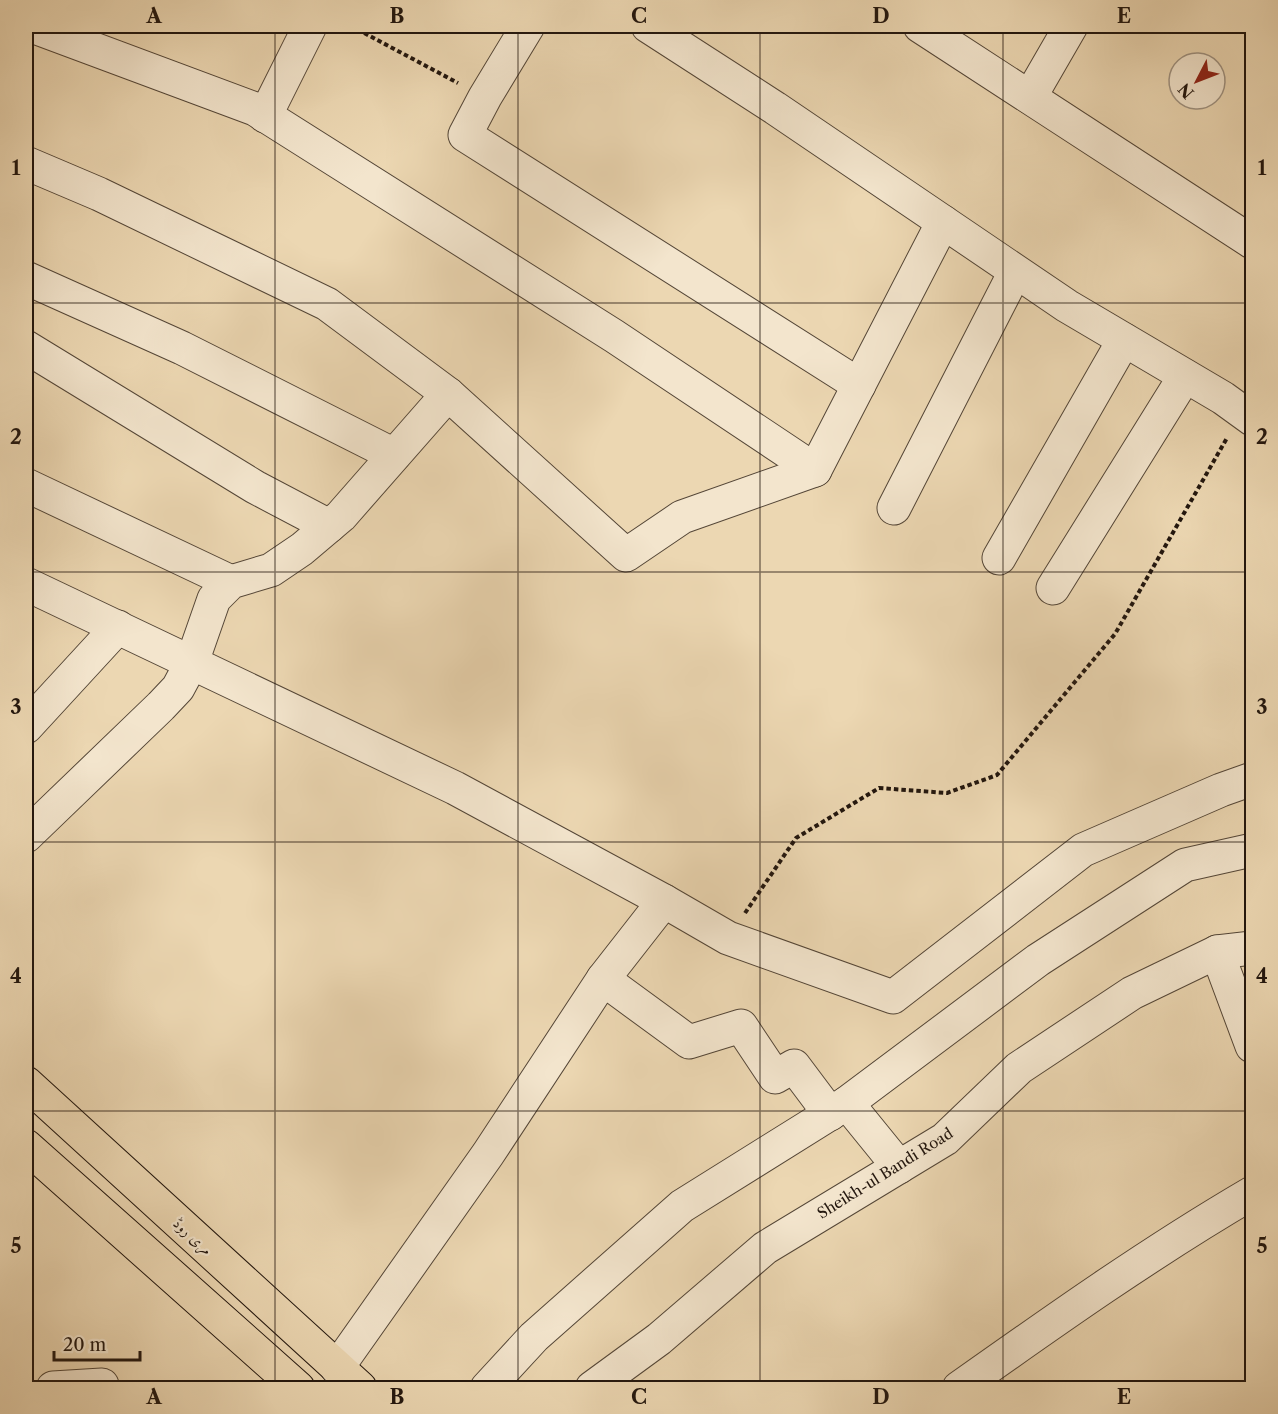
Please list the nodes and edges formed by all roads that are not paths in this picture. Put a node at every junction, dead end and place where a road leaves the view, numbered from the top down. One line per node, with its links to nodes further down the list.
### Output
1 (32, 26): 8 (street)
2 (309, 26): 8 (street)
3 (528, 26): 17 (street)
4 (648, 26): 10 (street)
5 (920, 26): 7 (street)
6 (1071, 26): 7 (street)
7 (1030, 97): 11 (street)
8 (265, 116): 21 (street)
9 (26, 163): 18 (street)
10 (943, 222): 12 (street); 17 (street)
11 (1252, 242)
12 (1015, 272): 14 (street); 23 (street)
13 (26, 278): 20 (street)
14 (1124, 340): 16 (street); 25 (street)
15 (26, 347): 24 (street)
16 (1185, 376): 19 (street); 28 (street)
17 (859, 385): 21 (street)
18 (448, 394): 20 (street); 21 (street)
19 (1247, 415)
20 (394, 455): 24 (street)
21 (815, 471)
22 (26, 484): 26 (street)
23 (894, 508)
24 (329, 526): 26 (street)
25 (999, 558)
26 (231, 582): 30 (street)
27 (26, 584): 29 (street)
28 (1053, 588)
29 (118, 627): 30 (street); 31 (street)
30 (192, 662): 33 (street); 35 (street)
31 (26, 728)
32 (1252, 779): 35 (street)
33 (26, 836)
34 (1252, 850): 41 (street)
35 (664, 901): 38 (street)
36 (1252, 948): 37 (street, Sheikh-ul Bandi Road)
37 (1217, 952): 39 (street); 43 (street, Sheikh-ul Bandi Road)
38 (603, 979): 41 (street); 45 (street)
39 (1252, 1046)
40 (26, 1083): 45 (main road, مری روڈ)
41 (839, 1109): 43 (street); 49 (street)
42 (26, 1146): 48 (main road)
43 (899, 1167): 50 (street, Sheikh-ul Bandi Road)
44 (1252, 1193): 51 (street)
45 (349, 1378)
46 (53, 1389): 47 (street)
47 (103, 1389)
48 (298, 1389)
49 (487, 1389)
50 (592, 1389)
51 (959, 1389)

